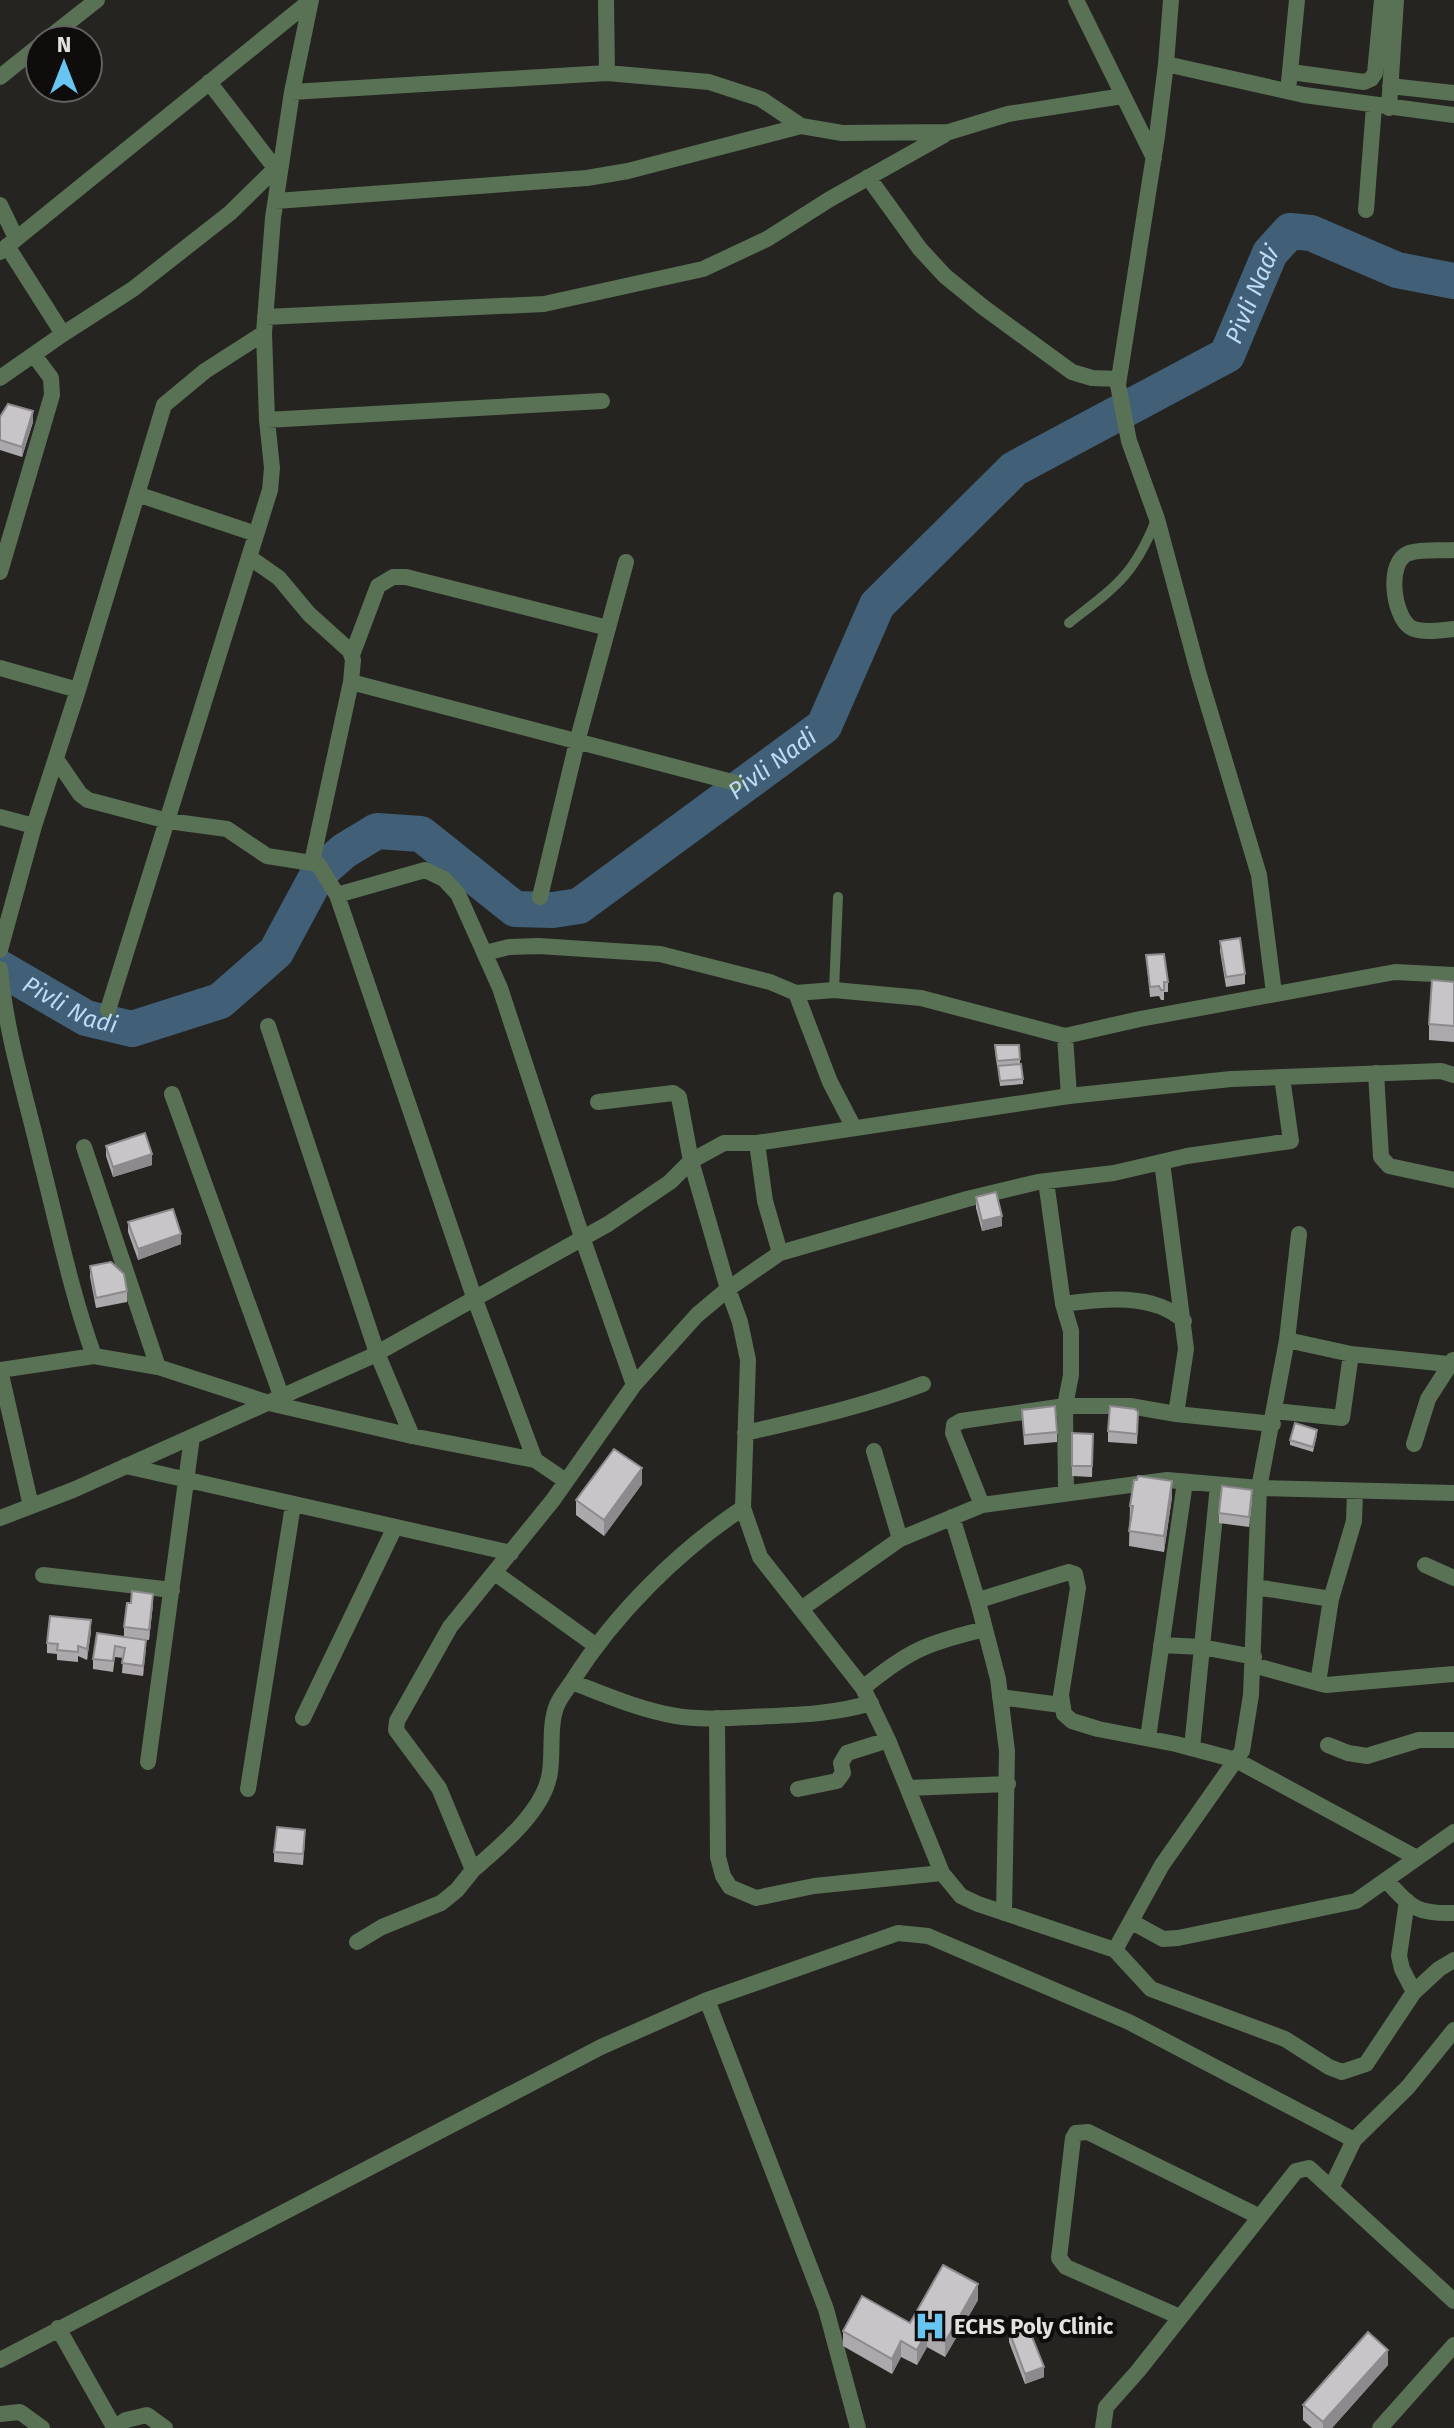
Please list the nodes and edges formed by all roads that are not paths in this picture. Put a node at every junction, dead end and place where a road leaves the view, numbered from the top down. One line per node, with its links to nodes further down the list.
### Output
1 (97, 0): 9 (street)
2 (310, 0): 15 (street); 17 (street)
3 (606, 0): 13 (street)
4 (1076, 0): 20 (street)
5 (1171, 0): 11 (street)
6 (1297, 0): 12 (street)
7 (1382, 0): 12 (street)
8 (1396, 0): 16 (street)
9 (66, 24)
10 (24, 58): 14 (street)
11 (1166, 64): 18 (street); 25 (street)
12 (1291, 72): 18 (street)
13 (607, 73): 17 (street); 23 (street)
14 (0, 77)
15 (209, 82): 26 (street); 31 (street)
16 (1390, 86): 19 (street); 21 (street)
17 (292, 92): 26 (street)
18 (1288, 92): 21 (street)
19 (1454, 93)
20 (1123, 96): 24 (street); 25 (street)
21 (1382, 107): 22 (street); 30 (street)
22 (1454, 115)
23 (801, 126): 24 (street); 28 (street)
24 (949, 132): 27 (street)
25 (1154, 158): 36 (street)
26 (278, 166): 28 (street); 33 (street)
27 (868, 177): 32 (street); 36 (street)
28 (276, 201): 32 (street)
29 (0, 205): 31 (street)
30 (1366, 210)
31 (8, 245): 33 (street)
32 (265, 325): 38 (street); 39 (street)
33 (63, 334): 34 (street)
34 (34, 355): 35 (street); 45 (street)
35 (0, 378)
36 (1118, 382): 40 (street)
37 (602, 401): 38 (street)
38 (267, 420): 41 (street)
39 (137, 494): 41 (street); 52 (street)
40 (1157, 519): 46 (lane); 69 (street)
41 (256, 534): 43 (street)
42 (1454, 550): 48 (street)
43 (249, 557): 49 (street); 57 (street)
44 (626, 562): 47 (street)
45 (0, 572)
46 (1069, 623)
47 (608, 628): 49 (street); 53 (street)
48 (1452, 632)
49 (352, 655): 51 (street)
50 (0, 668): 52 (street)
51 (351, 682): 53 (street); 59 (street)
52 (78, 690): 54 (street)
53 (577, 742): 55 (street); 61 (street)
54 (56, 759): 57 (street); 58 (street)
55 (736, 783)
56 (0, 817): 58 (street)
57 (168, 821): 59 (street); 70 (street)
58 (34, 826): 63 (street)
59 (317, 865): 60 (street)
60 (335, 891): 64 (street); 90 (street)
61 (540, 897)
62 (838, 897): 67 (lane)
63 (0, 950)
64 (485, 953): 68 (street); 87 (street)
65 (0, 969): 96 (street)
66 (1454, 975): 69 (street)
67 (834, 990): 68 (street); 72 (street)
68 (796, 993): 79 (street)
69 (1274, 993): 72 (street)
70 (108, 1010)
71 (268, 1026): 94 (street)
72 (1065, 1036): 77 (street)
73 (1376, 1073): 74 (street); 75 (street); 84 (street)
74 (1454, 1075)
75 (1282, 1077): 77 (street); 83 (street)
76 (172, 1094): 101 (street)
77 (1069, 1096): 79 (street)
78 (598, 1102): 82 (street)
79 (854, 1128): 80 (street)
80 (757, 1143): 82 (street); 88 (street)
81 (84, 1147): 98 (street)
82 (691, 1161): 87 (street); 89 (street)
83 (1162, 1162): 85 (street); 92 (street)
84 (1454, 1180)
85 (1046, 1181): 88 (street); 91 (street)
86 (1299, 1234): 93 (street)
87 (582, 1237): 90 (street); 100 (street)
88 (780, 1253): 89 (street)
89 (728, 1289): 100 (street); 105 (street)
90 (474, 1297): 94 (street); 110 (street)
91 (1063, 1304): 92 (street); 102 (street)
92 (1184, 1321): 103 (street)
93 (1287, 1340): 95 (street); 104 (street)
94 (377, 1353): 101 (street); 106 (street)
95 (1351, 1354): 97 (street); 104 (street)
96 (94, 1356): 98 (street); 122 (street)
97 (1451, 1361): 108 (street)
98 (158, 1367): 101 (street)
99 (923, 1384): 105 (street)
100 (634, 1385): 113 (street)
101 (275, 1401): 106 (street); 107 (street)
102 (1065, 1406): 103 (street); 118 (street); 121 (street)
103 (1176, 1414): 104 (street)
104 (1274, 1418): 116 (street)
105 (745, 1433): 123 (street)
106 (412, 1436): 110 (street)
107 (192, 1437): 111 (street); 112 (street)
108 (1414, 1444)
109 (874, 1451): 127 (street)
110 (535, 1460): 113 (street)
111 (126, 1466): 112 (street); 122 (street)
112 (187, 1480): 120 (street); 134 (street)
113 (566, 1481): 128 (street)
114 (1185, 1482): 115 (street); 118 (street); 140 (street)
115 (1218, 1485): 116 (street); 141 (street)
116 (1259, 1488): 117 (street); 133 (street)
117 (1355, 1491): 119 (street); 135 (street)
118 (1066, 1492): 121 (street)
119 (1454, 1493)
120 (293, 1505): 126 (street); 160 (street)
121 (982, 1505): 124 (street)
122 (31, 1506): 125 (street)
123 (743, 1508): 137 (street); 139 (street)
124 (952, 1517): 127 (street); 136 (street)
125 (0, 1518)
126 (394, 1529): 128 (street); 149 (street)
127 (900, 1539): 137 (street)
128 (511, 1553): 130 (street)
129 (1425, 1565): 132 (street)
130 (495, 1573): 139 (street); 164 (street)
131 (43, 1575): 134 (street)
132 (1454, 1578)
133 (1256, 1587): 135 (street); 142 (street)
134 (172, 1590): 157 (street)
135 (1331, 1599): 145 (street)
136 (978, 1602): 138 (street); 148 (street)
137 (801, 1609): 146 (street)
138 (985, 1629): 146 (street); 147 (street)
139 (595, 1645): 144 (street)
140 (1161, 1645): 141 (street); 151 (street)
141 (1202, 1647): 142 (street); 155 (street)
142 (1253, 1661): 145 (street); 156 (street)
143 (1454, 1674): 145 (street)
144 (572, 1682): 150 (street); 164 (street)
145 (1318, 1683)
146 (867, 1696): 150 (street); 152 (street)
147 (1000, 1697): 148 (street); 158 (street)
148 (1061, 1705): 151 (street)
149 (303, 1718)
150 (717, 1718): 165 (street)
151 (1148, 1738): 155 (street)
152 (888, 1740): 159 (street); 161 (street)
153 (1454, 1740): 154 (street)
154 (1328, 1745)
155 (1192, 1748): 156 (street)
156 (1236, 1760): 163 (street); 170 (street)
157 (148, 1762)
158 (1008, 1784): 159 (street); 168 (street)
159 (908, 1788): 165 (street)
160 (248, 1789)
161 (798, 1789)
162 (1454, 1832): 163 (street)
163 (1417, 1858): 166 (street)
164 (473, 1870): 171 (street)
165 (942, 1873): 168 (street)
166 (1386, 1880): 167 (street); 170 (street)
167 (1407, 1901): 169 (street); 174 (street)
168 (1004, 1913): 172 (street)
169 (1454, 1913)
170 (1132, 1922): 172 (street)
171 (357, 1942)
172 (1115, 1950): 174 (street)
173 (1454, 1960): 174 (street)
174 (1414, 1992)
175 (707, 2000): 177 (street); 182 (street); 189 (street)
176 (1454, 2030): 177 (street)
177 (1354, 2140): 178 (street)
178 (1331, 2188): 179 (street); 180 (street)
179 (1258, 2216): 181 (street); 181 (street)
180 (1454, 2301)
181 (1180, 2317): 190 (street)
182 (58, 2328): 184 (street); 187 (street)
183 (1454, 2345): 191 (street)
184 (0, 2360)
185 (0, 2414): 186 (street)
186 (42, 2428)
187 (114, 2428): 188 (street)
188 (165, 2428)
189 (858, 2428)
190 (1103, 2428)
191 (1380, 2428)

